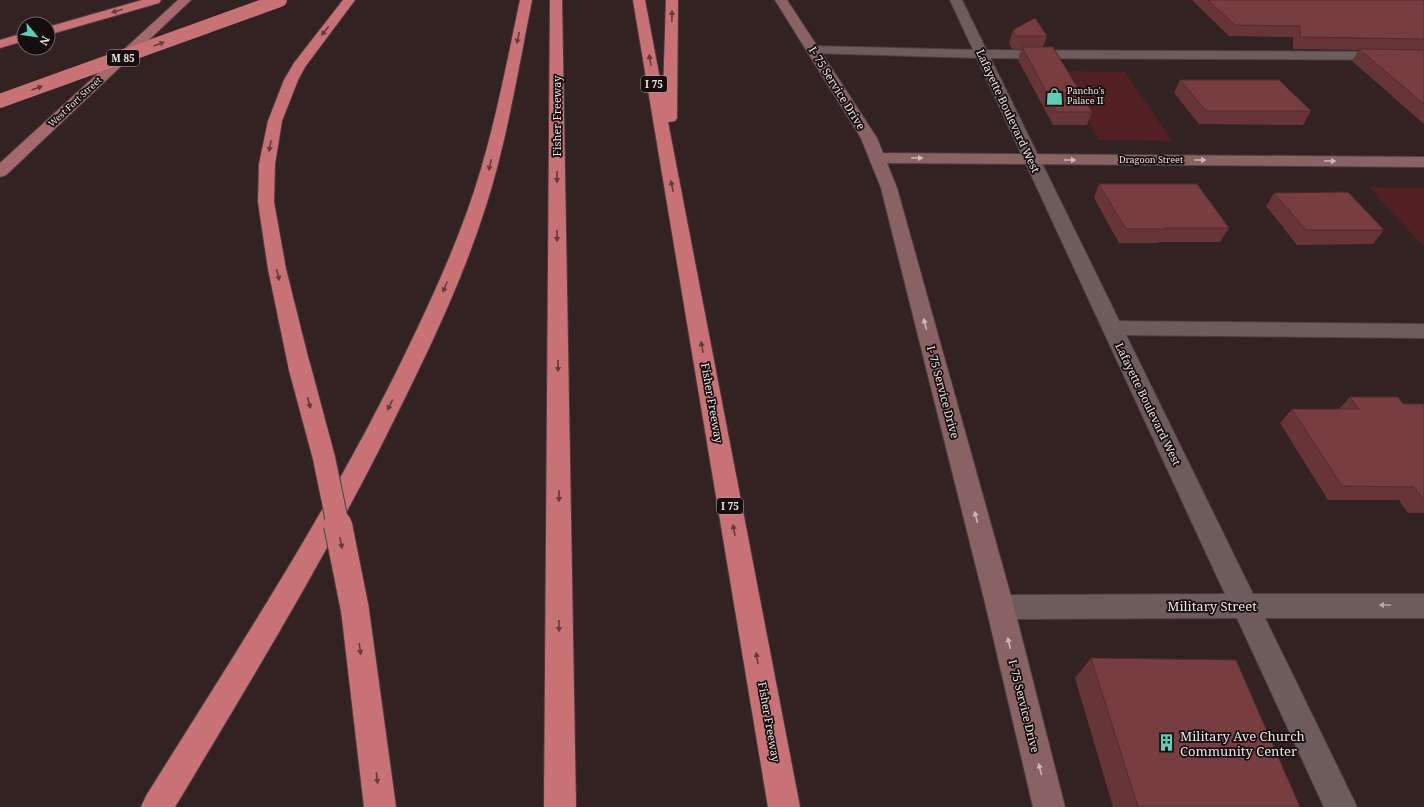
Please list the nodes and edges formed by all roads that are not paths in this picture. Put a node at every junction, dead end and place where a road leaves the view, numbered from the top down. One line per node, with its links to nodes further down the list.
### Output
1 (155, 0): 11 (highway, one-way to 11)
2 (185, 0): 22 (main road, West Fort Street / M 85)
3 (280, 0): 17 (highway, one-way to 3, bridge)
4 (349, 0): 29 (highway, one-way to 29, bridge)
5 (526, 0): 28 (highway, one-way to 28)
6 (556, 0): 30 (highway, Fisher Freeway, one-way to 30)
7 (639, 0): 21 (highway, Fisher Freeway / I 75, one-way to 7)
8 (672, 0): 21 (highway, one-way to 8)
9 (781, 0): 14 (main road, I- 75 Service Drive)
10 (956, 0): 15 (street, Lafayette Boulevard West)
11 (56, 29)
12 (16, 40): 13 (highway)
13 (0, 44)
14 (814, 50): 15 (street); 18 (main road, I- 75 Service Drive)
15 (981, 54): 16 (street); 19 (street, Lafayette Boulevard West)
16 (1424, 56)
17 (0, 102)
18 (878, 158): 19 (main road, Dragoon Street, one-way to 19); 27 (main road, I- 75 Service Drive, one-way to 18)
19 (1031, 159): 20 (main road, Dragoon Street, one-way to 20); 23 (street, Lafayette Boulevard West)
20 (1424, 162)
21 (669, 168): 31 (highway, Fisher Freeway / I 75, one-way to 21)
22 (0, 172)
23 (1112, 328): 24 (street); 25 (street, Lafayette Boulevard West)
24 (1424, 331)
25 (1246, 606): 26 (street, Military Street, one-way to 25); 27 (street, Military Street); 33 (street, Lafayette Boulevard West)
26 (1424, 606)
27 (1000, 607): 32 (main road, I- 75 Service Drive, one-way to 27)
28 (157, 807)
29 (380, 807)
30 (560, 807)
31 (784, 807)
32 (1049, 807)
33 (1341, 807)

